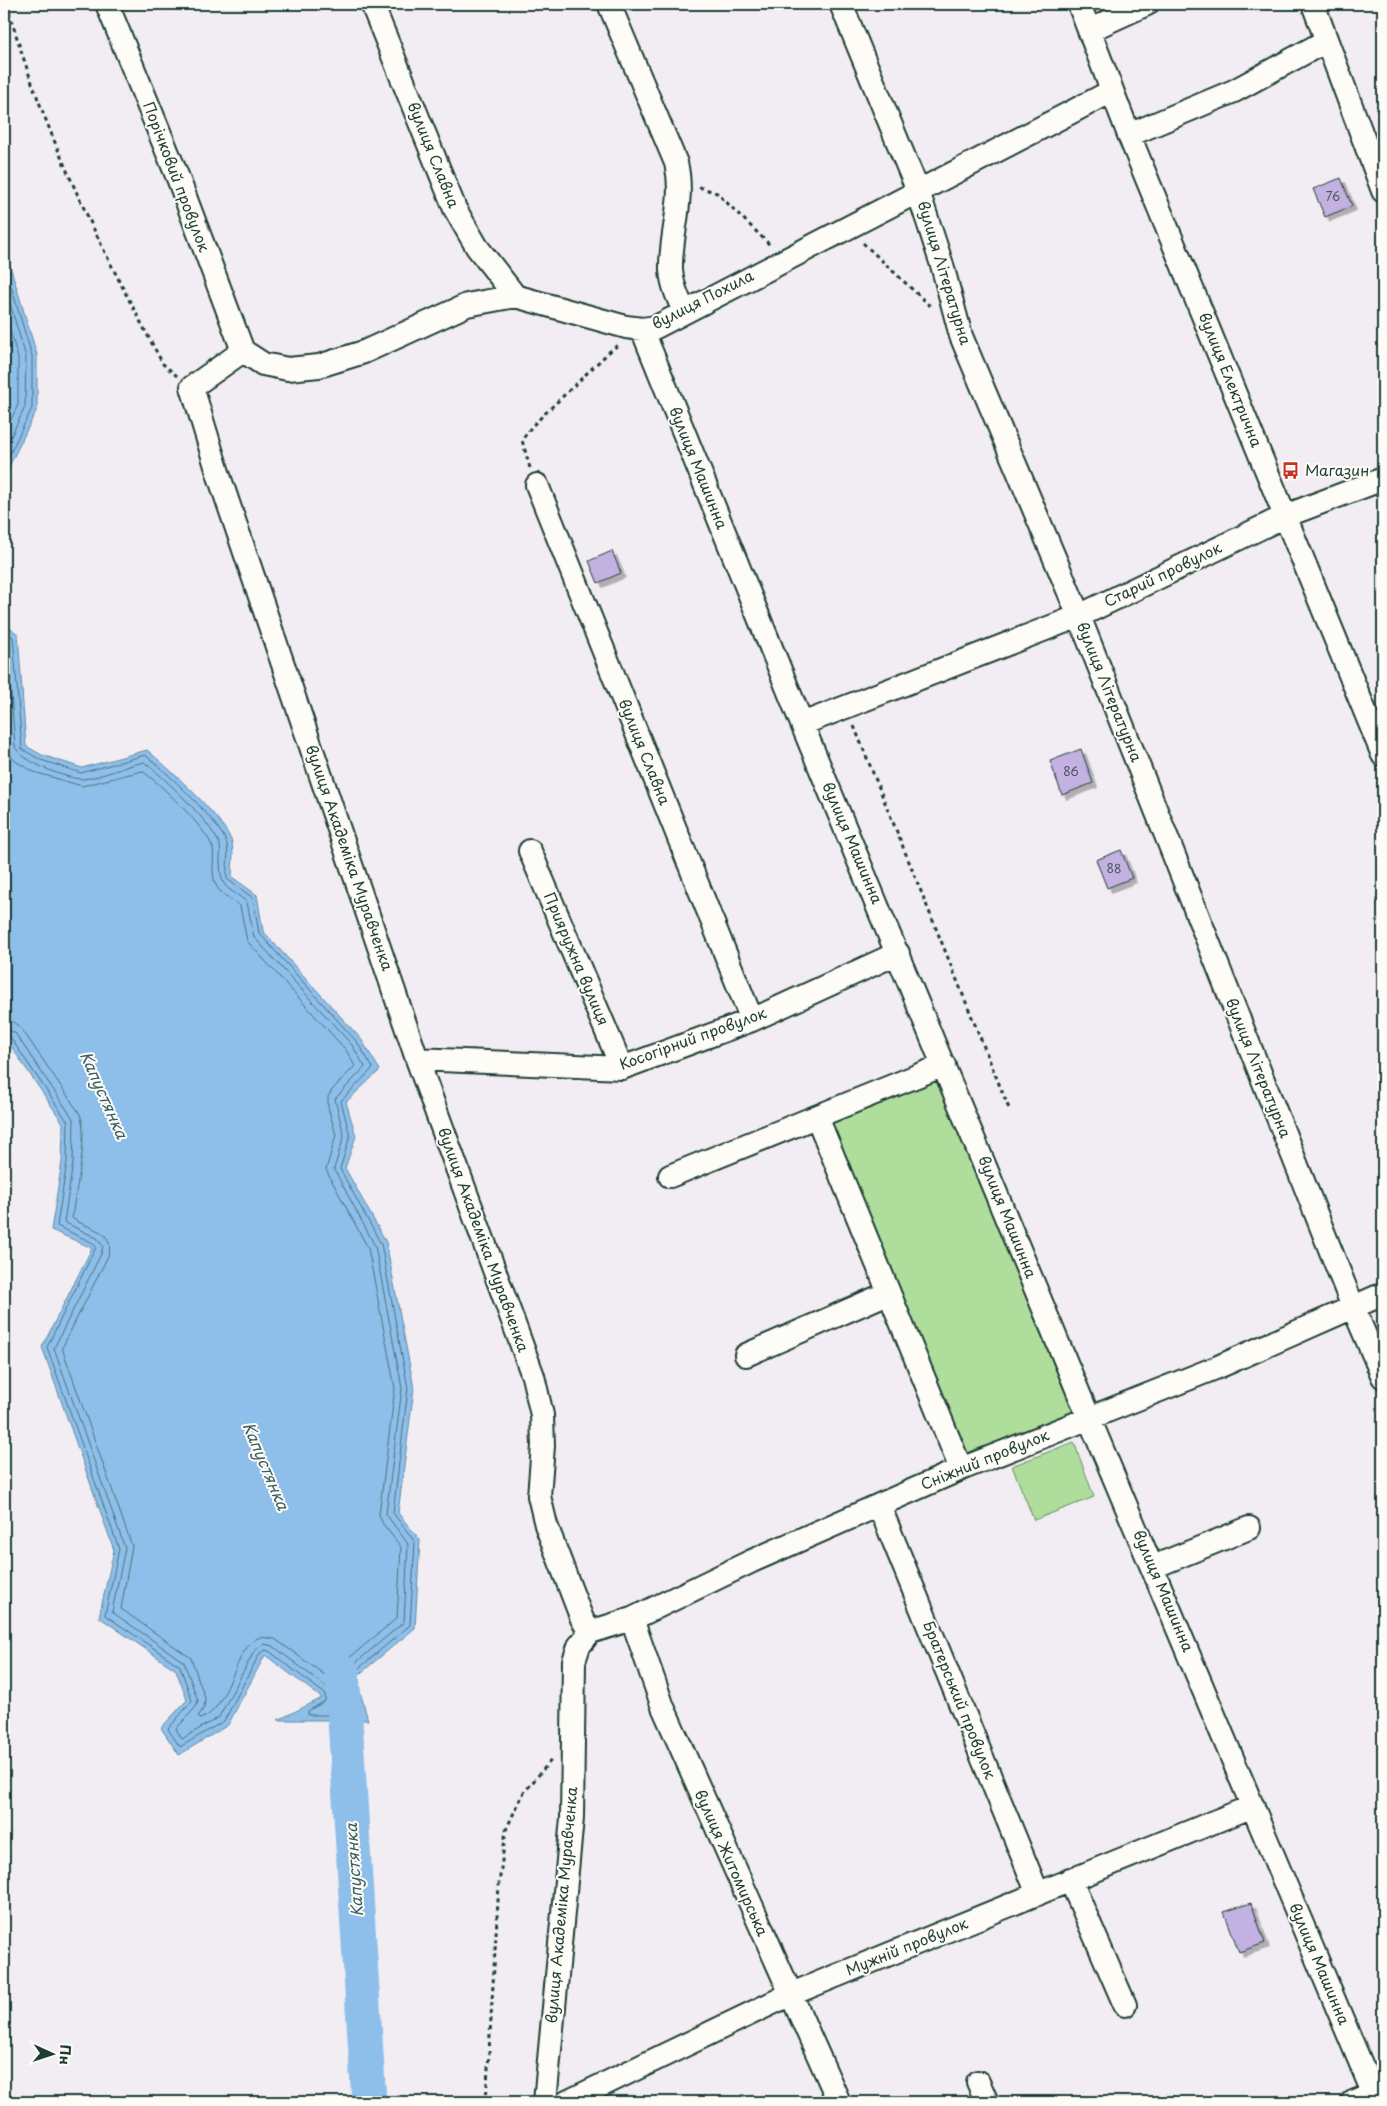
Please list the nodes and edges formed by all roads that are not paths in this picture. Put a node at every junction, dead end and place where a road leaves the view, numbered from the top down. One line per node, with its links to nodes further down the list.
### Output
1 (107, 4): 17 (street, Порічковий провулок)
2 (372, 4): 14 (street, вулиця Славна)
3 (608, 4): 15 (street)
4 (841, 4): 12 (street, вулиця Літературна)
5 (1079, 4): 8 (street, вулиця Електрична)
6 (1147, 4): 8 (street)
7 (1313, 4): 9 (street)
8 (1090, 30): 10 (street, вулиця Електрична)
9 (1326, 41): 11 (street); 13 (street)
10 (1112, 91): 11 (street, вулиця Електрична); 12 (street, вулиця Похила)
11 (1128, 136): 20 (street, вулиця Електрична)
12 (918, 191): 15 (street, вулиця Похила); 21 (street, вулиця Літературна)
13 (1383, 191)
14 (515, 296): 16 (street, вулиця Похила); 17 (street, вулиця Похила)
15 (684, 311): 16 (street, вулиця Похила)
16 (642, 329): 22 (street, вулиця Машинна)
17 (244, 351): 27 (street, вулиця Академіка Муравченка)
18 (1383, 480): 20 (street, Старий провулок)
19 (537, 484): 26 (street, вулиця Славна)
20 (1285, 516): 21 (street, Старий провулок); 23 (street, вулиця Електрична)
21 (1079, 616): 22 (street, Старий провулок); 34 (street, вулиця Літературна)
22 (802, 724): 25 (street, вулиця Машинна)
23 (1383, 755)
24 (530, 851): 29 (street, Прияружна вулиця)
25 (898, 953): 26 (street, Косогірний провулок); 28 (street, вулиця Машинна)
26 (752, 1020): 29 (street, Косогірний провулок)
27 (417, 1059): 29 (street, Косогірний провулок); 43 (street, вулиця Академіка Муравченка)
28 (944, 1065): 30 (street); 37 (street, вулиця Машинна)
29 (622, 1068)
30 (817, 1117): 31 (street); 32 (street)
31 (670, 1176)
32 (888, 1293): 35 (street); 38 (street)
33 (1383, 1294): 34 (street, Сніжний провулок)
34 (1353, 1307): 36 (street, вулиця Літературна); 37 (street, Сніжний провулок)
35 (746, 1355)
36 (1383, 1377)
37 (1089, 1418): 38 (street, Сніжний провулок); 41 (street, вулиця Машинна)
38 (961, 1469): 39 (street, Сніжний провулок)
39 (879, 1505): 42 (street, Сніжний провулок); 46 (street, Братерський провулок)
40 (1248, 1528): 41 (street)
41 (1153, 1567): 44 (street, вулиця Машинна)
42 (632, 1619): 43 (street, Сніжний провулок); 47 (street, вулиця Житомирська)
43 (590, 1632): 50 (street, вулиця Академіка Муравченка)
44 (1253, 1806): 45 (street, Мужній провулок); 49 (street, вулиця Машинна)
45 (1070, 1880): 46 (street, Мужній провулок); 48 (street)
46 (1038, 1894): 47 (street, Мужній провулок)
47 (789, 1995): 51 (street, Мужній провулок); 52 (street, вулиця Житомирська)
48 (1125, 2005)
49 (1370, 2088)
50 (545, 2102)
51 (568, 2102)
52 (839, 2102)

